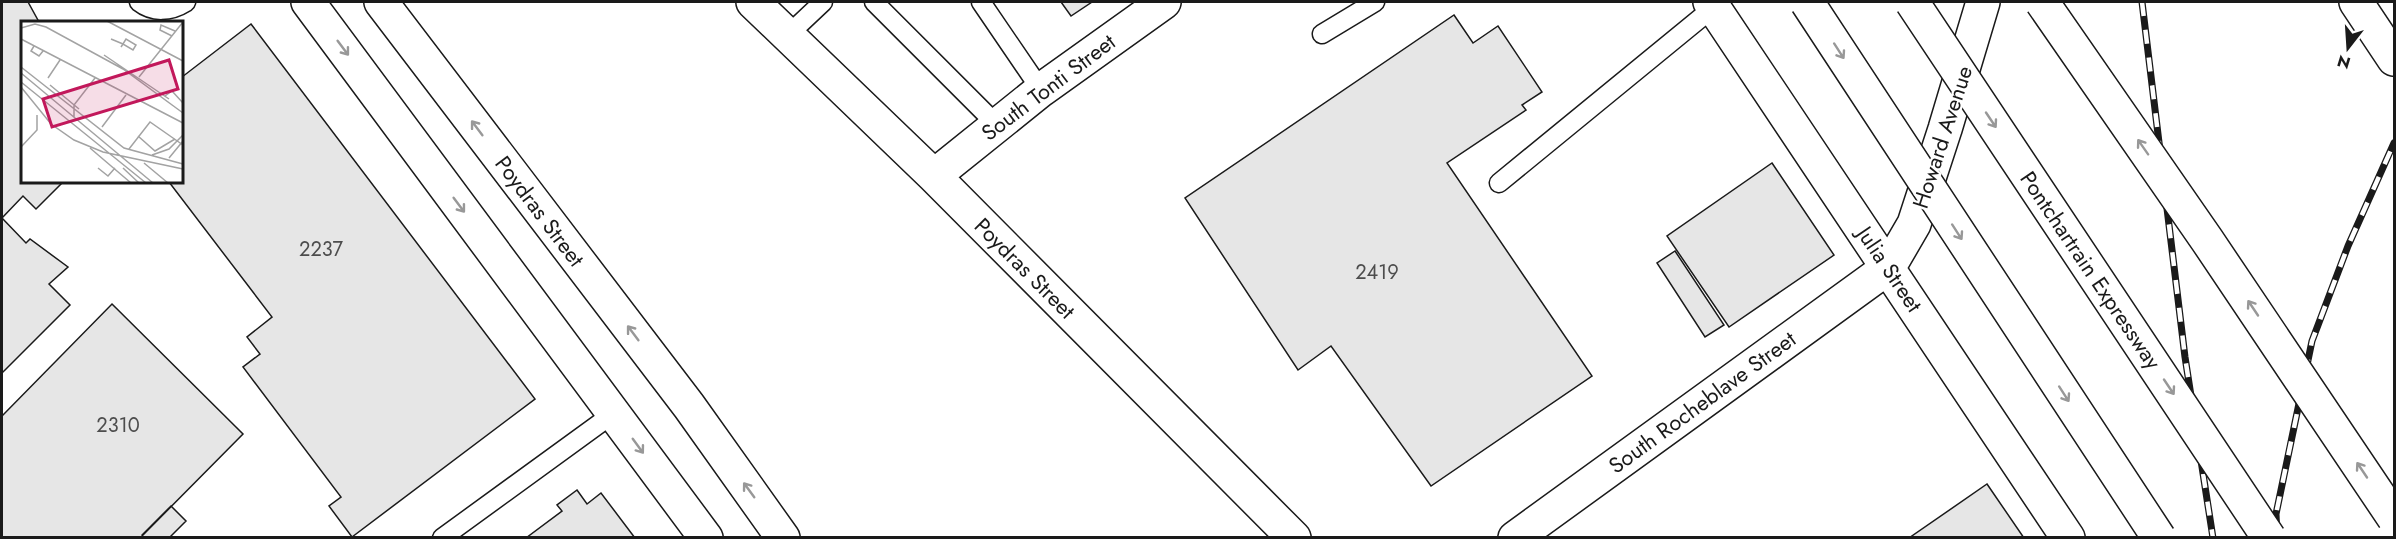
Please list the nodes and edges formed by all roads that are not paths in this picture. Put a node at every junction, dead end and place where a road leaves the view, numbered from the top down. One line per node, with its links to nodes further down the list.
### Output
1 (139, 2): 2 (lane)
2 (186, 2)
3 (308, 2): 25 (main road, one-way to 25)
4 (381, 2): 29 (main road, Poydras Street, one-way to 4)
5 (753, 2): 18 (main road, Poydras Street)
6 (823, 2): 18 (lane)
7 (874, 2): 21 (lane)
8 (981, 2): 20 (lane)
9 (1164, 2): 20 (main road, South Tonti Street)
10 (1375, 2): 17 (lane)
11 (1807, 2): 33 (main road, one-way to 33, bridge)
12 (1912, 2): 34 (main road, Pontchartrain Expressway, one-way to 34, bridge)
13 (1983, 2): 24 (main road, Howard Avenue)
14 (2042, 2): 26 (main road, one-way to 14, bridge)
15 (2356, 2): 19 (main road)
16 (1712, 4): 23 (lane); 24 (main road, Julia Street)
17 (1322, 34)
18 (788, 35): 22 (main road, Poydras Street)
19 (2394, 59)
20 (1041, 90): 21 (main road, South Tonti Street)
21 (997, 125): 22 (main road, South Tonti Street)
22 (934, 176): 30 (main road, Poydras Street)
23 (1499, 183)
24 (1889, 267): 31 (main road, South Rocheblave Street); 32 (main road, Julia Street)
25 (614, 413): 27 (lane); 28 (main road, one-way to 28)
26 (2394, 518)
27 (442, 537)
28 (706, 537)
29 (783, 537)
30 (1294, 537)
31 (1515, 537)
32 (2068, 537)
33 (2159, 537)
34 (2269, 537)

